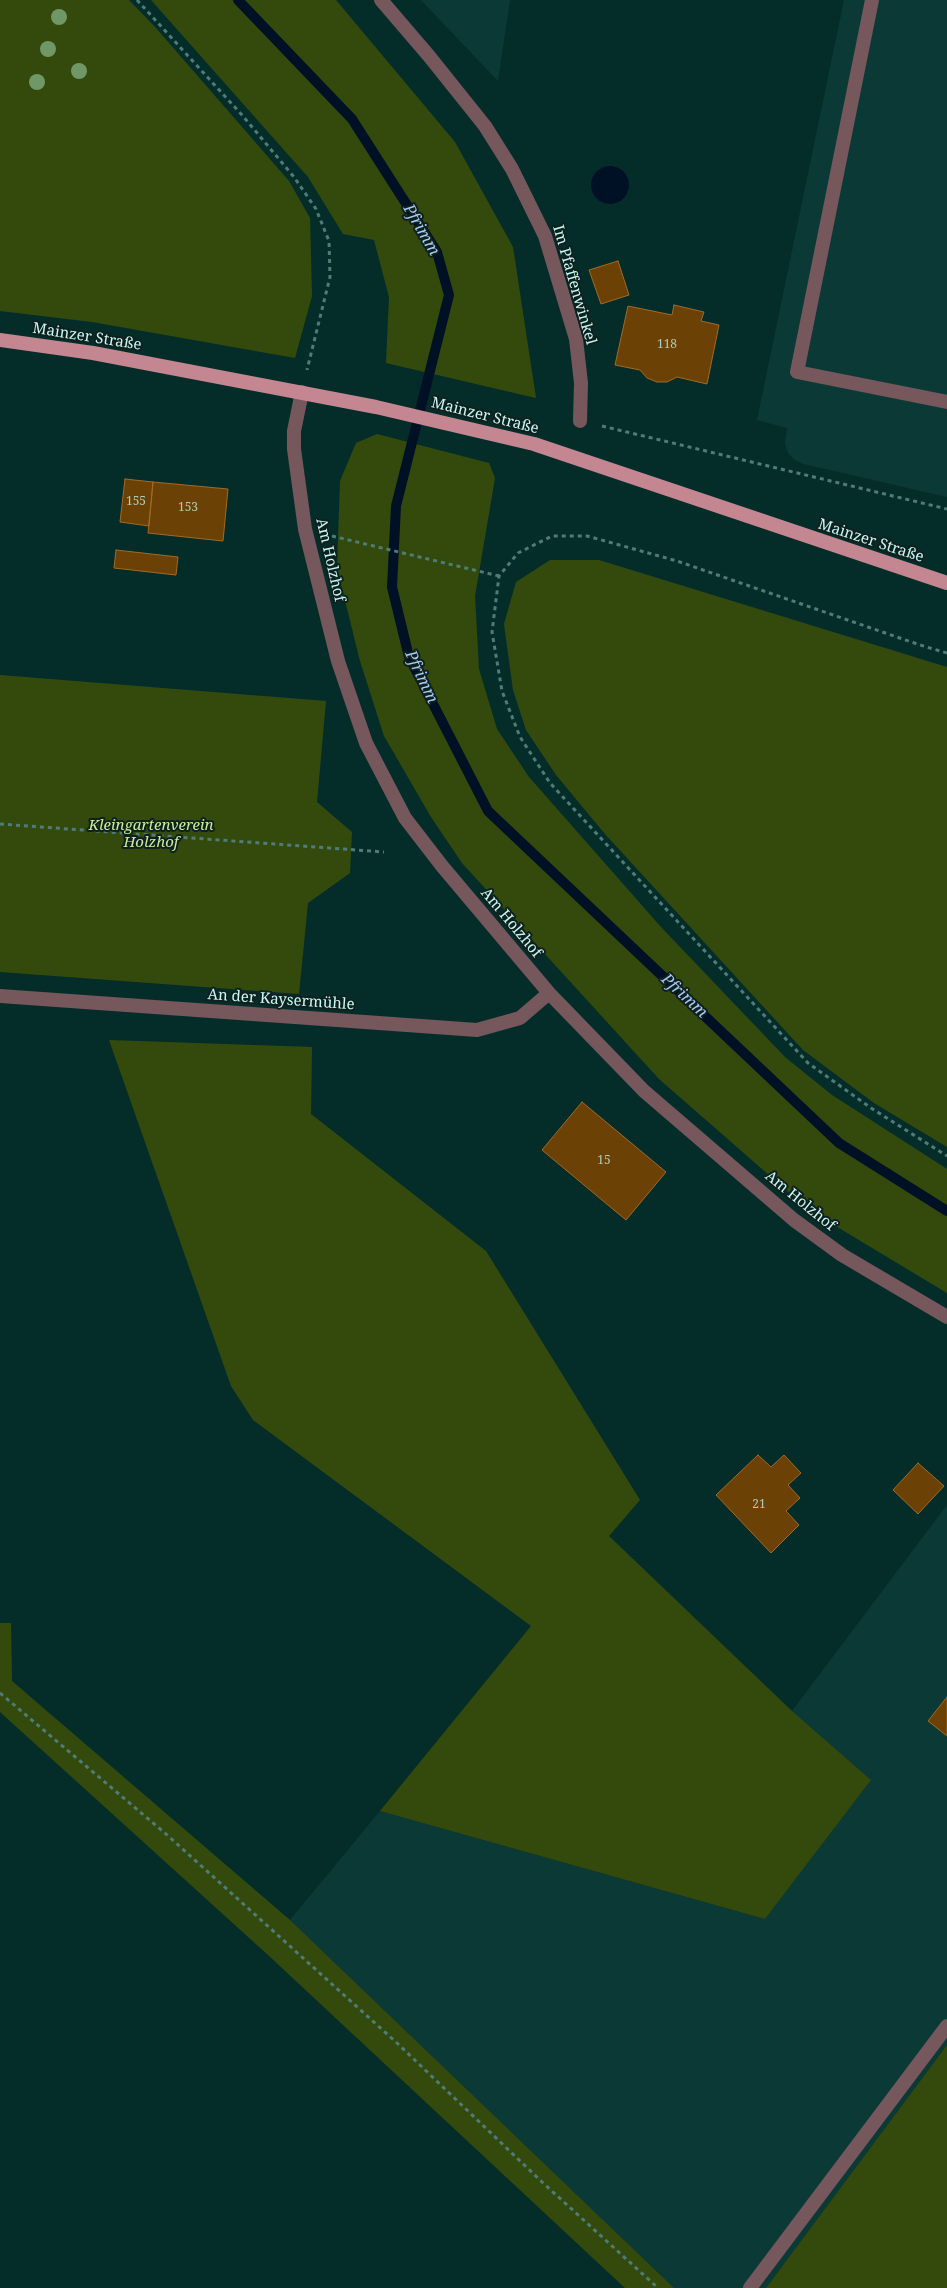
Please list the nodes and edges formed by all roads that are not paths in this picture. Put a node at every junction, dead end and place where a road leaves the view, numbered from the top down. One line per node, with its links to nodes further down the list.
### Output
1 (381, 0): 6 (street, Im Pfaffenwinkel)
2 (872, 0): 5 (street)
3 (0, 340): 4 (main road, Mainzer Straße)
4 (302, 392): 7 (main road, Mainzer Straße); 8 (street, Am Holzhof)
5 (947, 402)
6 (580, 421)
7 (947, 583)
8 (549, 993): 9 (street, An der Kaysermühle); 10 (street, Am Holzhof)
9 (0, 996)
10 (947, 1317)
11 (947, 2026): 12 (street)
12 (750, 2288)

